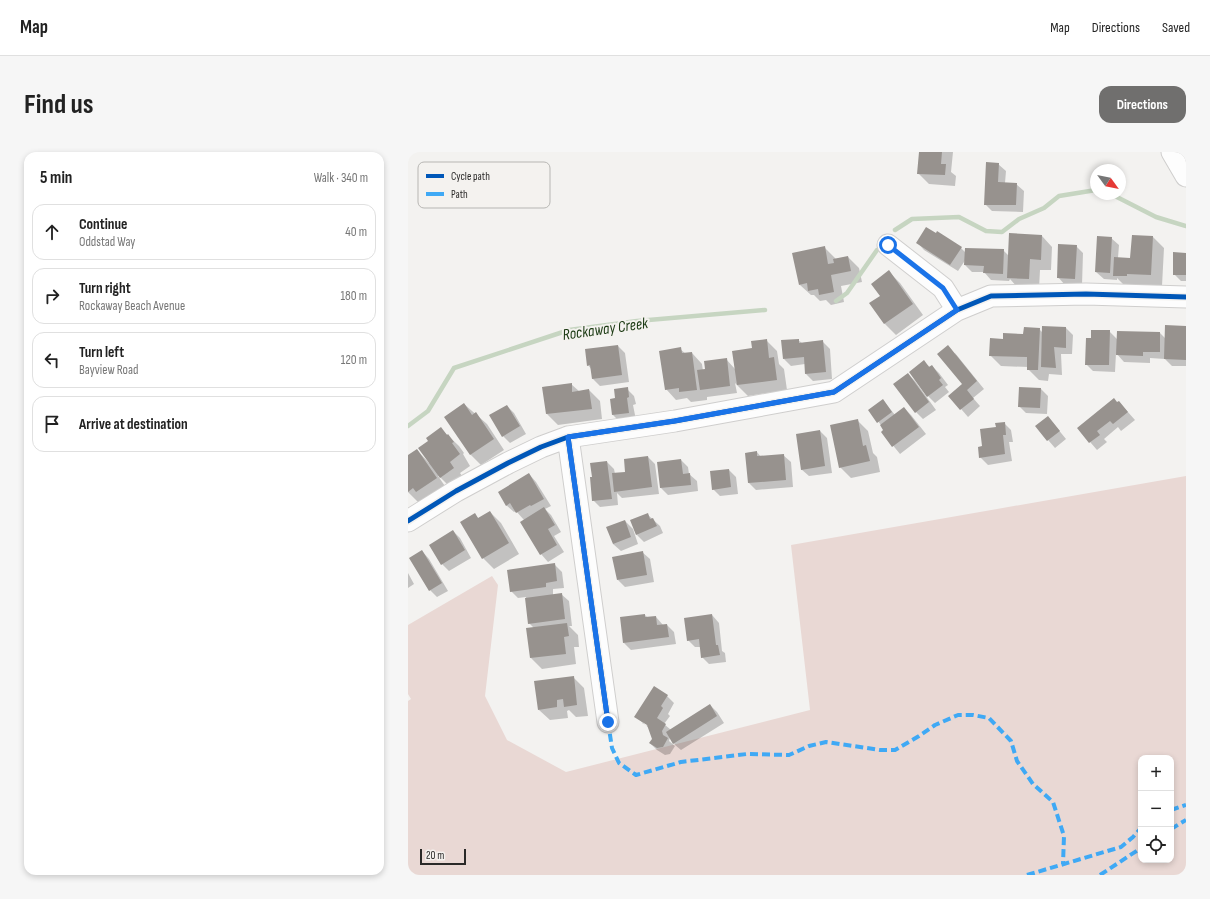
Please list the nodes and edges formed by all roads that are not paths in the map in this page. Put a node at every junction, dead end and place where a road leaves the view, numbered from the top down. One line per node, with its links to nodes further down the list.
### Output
1 (888, 245): 3 (street)
2 (1186, 297): 3 (street)
3 (957, 310): 4 (street)
4 (568, 437): 5 (street); 6 (street)
5 (408, 522)
6 (608, 722)

